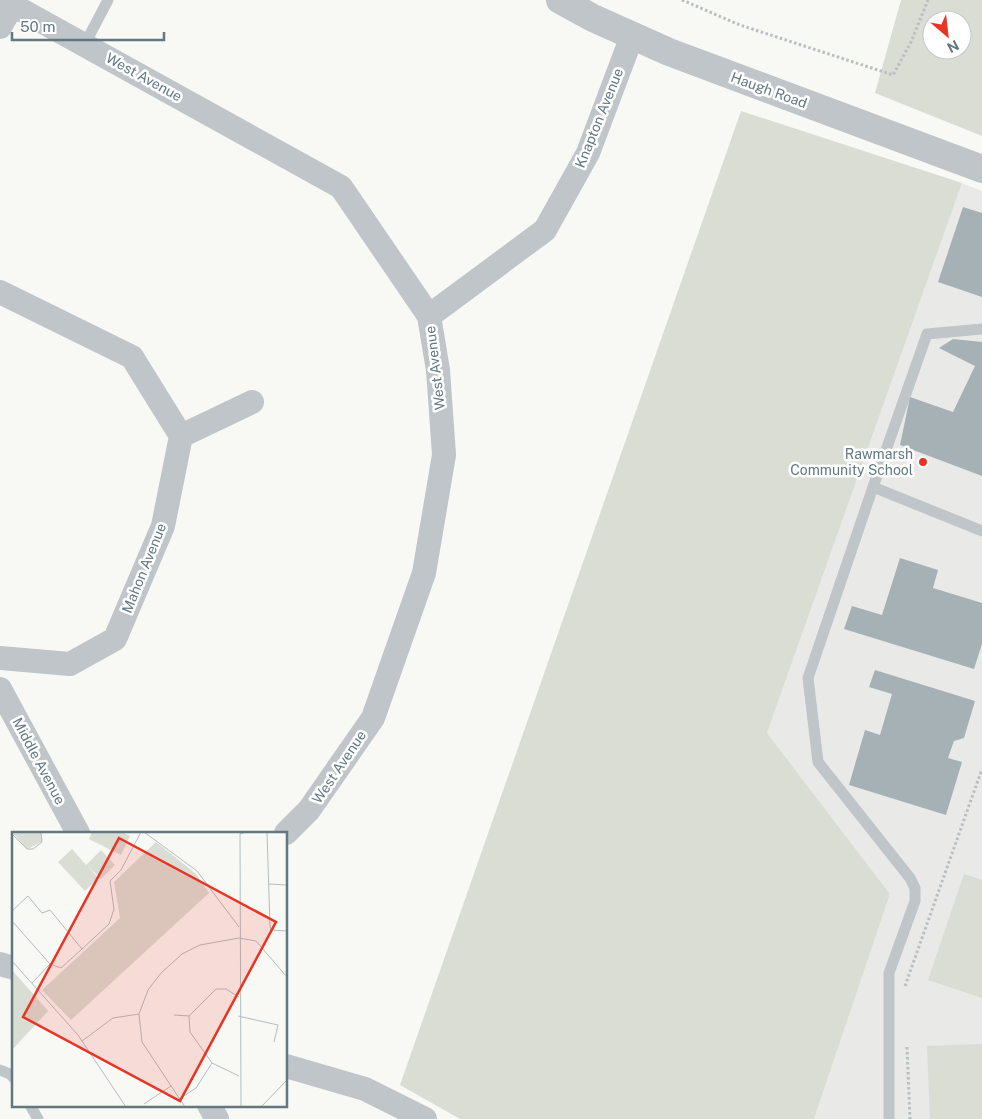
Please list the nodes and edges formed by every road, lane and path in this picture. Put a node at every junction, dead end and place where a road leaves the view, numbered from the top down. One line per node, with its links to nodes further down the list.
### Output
1 (108, 0): 8 (lane)
2 (560, 0): 7 (street, Haugh Road)
3 (682, 0): 4 (path)
4 (928, 0)
5 (8, 2): 6 (street); 8 (street, West Avenue)
6 (0, 27)
7 (632, 36): 9 (street, Haugh Road); 11 (street, Knapton Avenue)
8 (85, 44): 11 (street, West Avenue)
9 (982, 169)
10 (0, 292): 14 (street)
11 (429, 316): 21 (street, West Avenue)
12 (982, 329): 15 (lane)
13 (252, 402): 14 (street)
14 (181, 436): 17 (street, Mahon Avenue)
15 (873, 488): 16 (lane); 34 (lane)
16 (982, 531)
17 (0, 658)
18 (0, 689): 20 (street, Middle Avenue)
19 (982, 769): 22 (path)
20 (77, 832)
21 (287, 832)
22 (904, 991)
23 (906, 1040): 35 (path)
24 (288, 1067): 33 (street)
25 (0, 1070): 26 (lane)
26 (12, 1076)
27 (31, 1106): 30 (lane)
28 (210, 1106): 31 (street)
29 (222, 1106): 32 (street)
30 (38, 1119)
31 (217, 1119)
32 (222, 1119)
33 (425, 1119)
34 (889, 1119)
35 (910, 1119)

